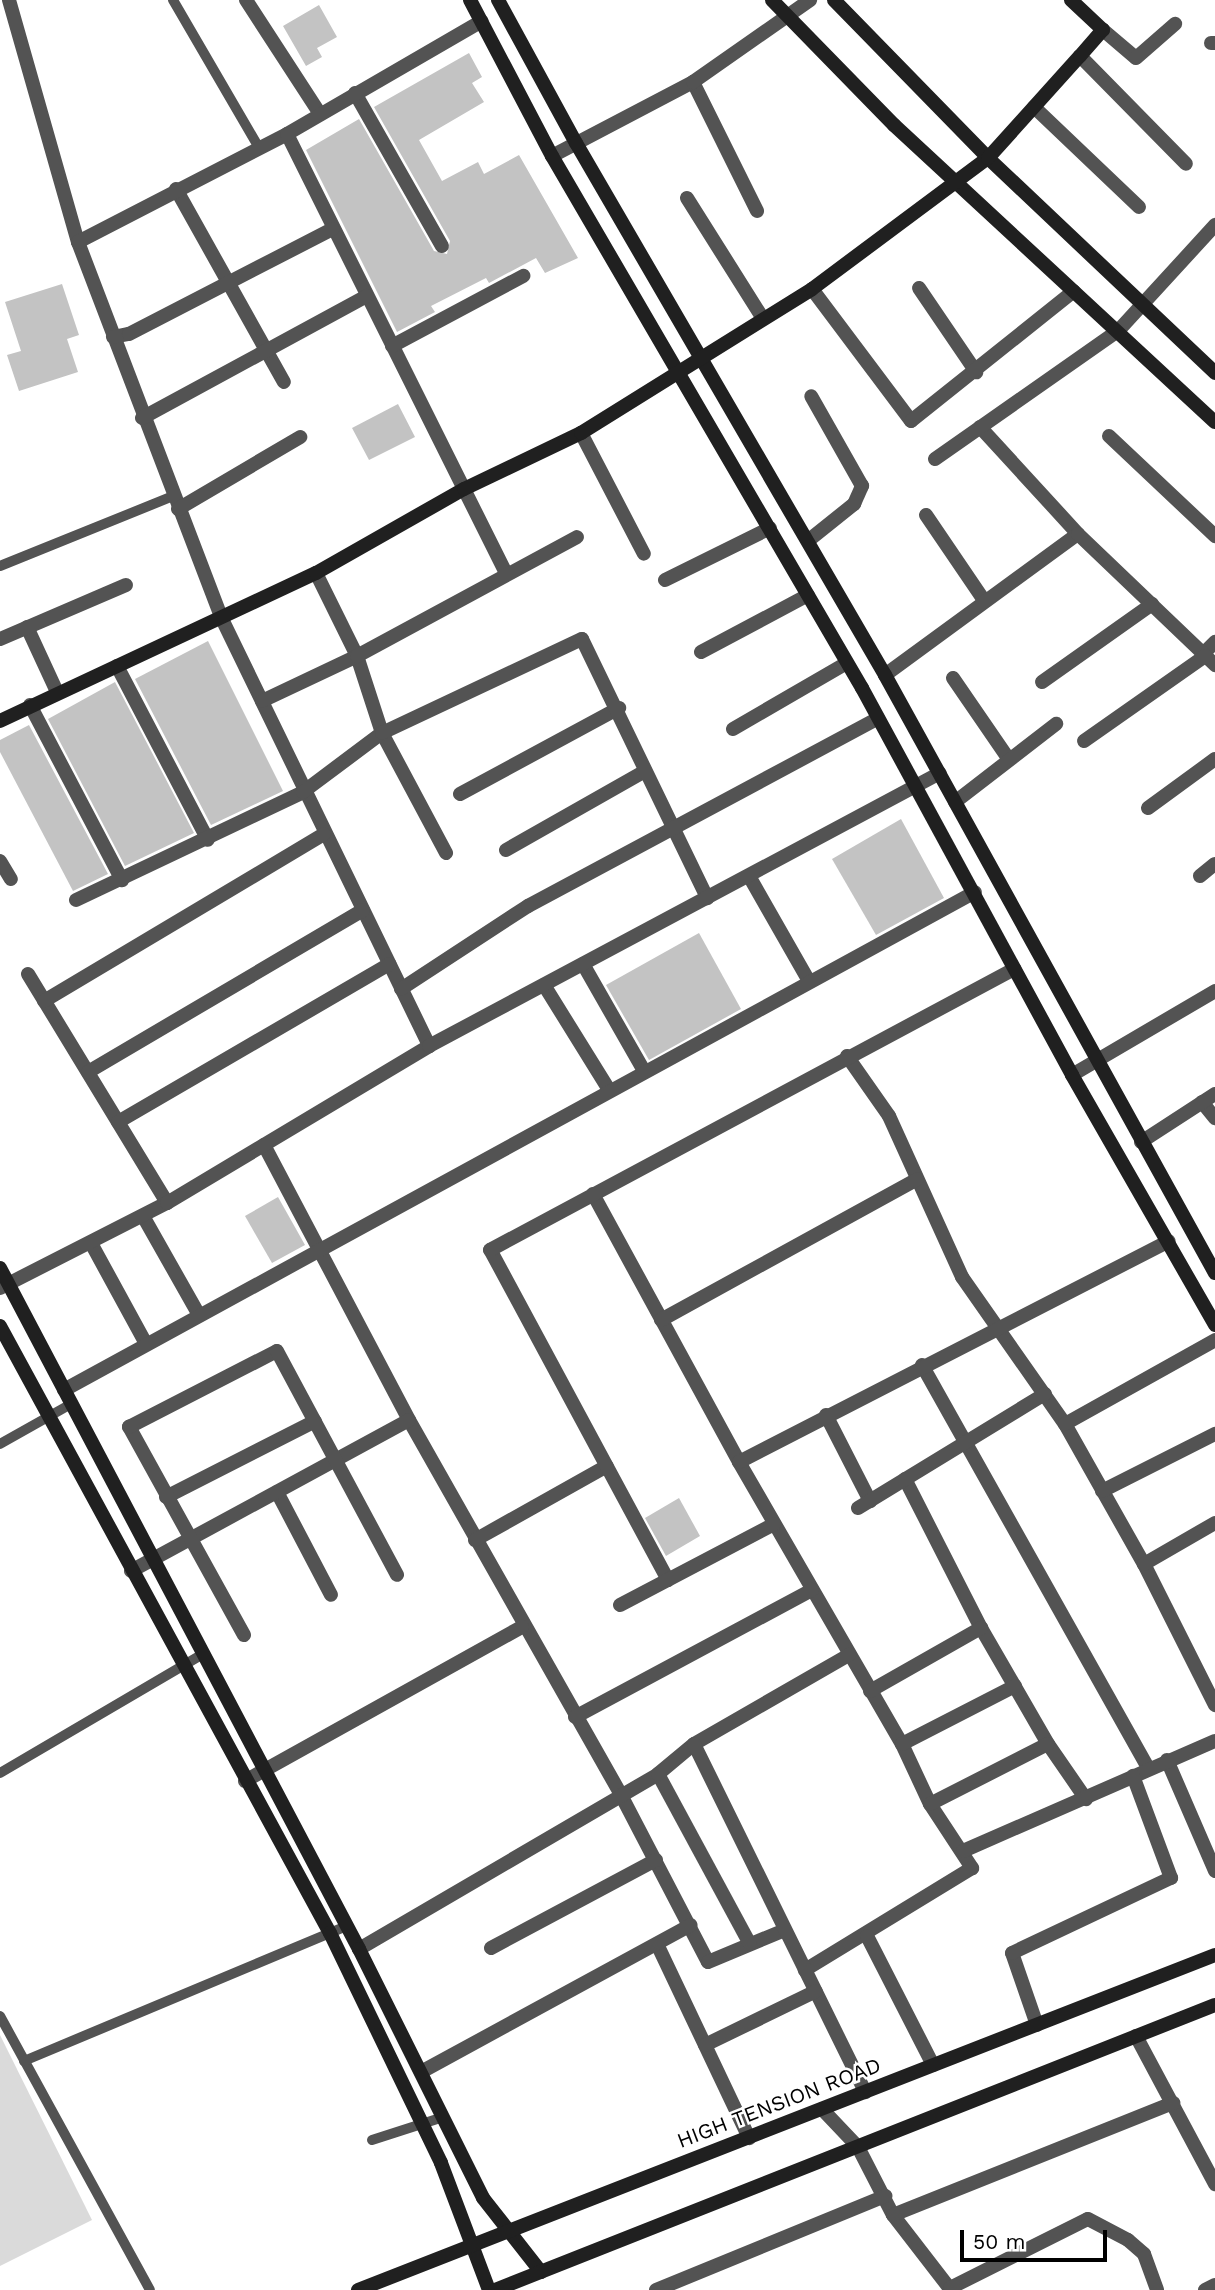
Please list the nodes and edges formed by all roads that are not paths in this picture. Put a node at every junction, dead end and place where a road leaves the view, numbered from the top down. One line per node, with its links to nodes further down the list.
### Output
1 (9, 0): 32 (street)
2 (173, 0): 21 (lane)
3 (246, 0): 18 (street)
4 (470, 0): 11 (street)
5 (498, 0): 20 (street)
6 (772, 0): 10 (street)
7 (810, 0): 10 (street)
8 (834, 0): 23 (street)
9 (1071, 0): 13 (street)
10 (787, 16): 15 (street); 25 (street)
11 (482, 21): 16 (street); 22 (street)
12 (1175, 24): 13 (street)
13 (1103, 30): 14 (street)
14 (1080, 56): 17 (street); 24 (street)
15 (693, 82): 20 (street); 29 (street)
16 (355, 93): 18 (street); 33 (street)
17 (1034, 107): 23 (street); 28 (street)
18 (320, 114): 19 (street)
19 (288, 134): 21 (street); 31 (street)
20 (576, 143): 22 (street); 46 (street)
21 (259, 148): 26 (street)
22 (552, 156): 47 (street)
23 (988, 158): 25 (street); 40 (street)
24 (1186, 164)
25 (958, 183): 37 (street); 38 (street)
26 (176, 189): 32 (street); 35 (street)
27 (687, 198): 41 (street)
28 (1139, 207)
29 (757, 211)
30 (1215, 225): 40 (street)
31 (332, 229): 35 (street); 39 (street)
32 (78, 242): 43 (street)
33 (442, 247)
34 (523, 275): 44 (street)
35 (228, 282): 43 (street); 45 (street)
36 (919, 288): 48 (street)
37 (812, 289): 41 (street); 48 (street)
38 (1074, 291): 42 (street); 48 (street)
39 (368, 296): 44 (street); 45 (street)
40 (1146, 306): 42 (street); 49 (street)
41 (762, 317): 46 (street)
42 (1118, 331): 53 (street); 54 (street)
43 (113, 337): 52 (street)
44 (392, 346): 59 (street)
45 (268, 353): 50 (street); 52 (street)
46 (700, 356): 47 (street); 66 (street)
47 (677, 370): 55 (street); 62 (street)
48 (976, 372)
49 (1215, 373)
50 (284, 382)
51 (811, 396): 66 (street)
52 (142, 418): 60 (street)
53 (1215, 422)
54 (980, 426): 58 (street); 63 (street)
55 (581, 433): 59 (street); 67 (street)
56 (1109, 436): 64 (street)
57 (300, 437): 60 (street)
58 (935, 459)
59 (464, 489): 69 (street); 70 (street)
60 (175, 503): 68 (lane); 76 (street)
61 (926, 515): 74 (street)
62 (770, 528): 71 (street); 73 (street)
63 (1079, 534): 74 (street); 75 (street)
64 (1215, 536)
65 (577, 537): 70 (street)
66 (808, 540): 84 (street)
67 (644, 554)
68 (0, 566)
69 (316, 573): 76 (street); 81 (street)
70 (506, 573): 81 (street)
71 (665, 580)
72 (126, 585): 77 (street)
73 (808, 595): 79 (street); 82 (street)
74 (983, 599): 84 (street)
75 (1152, 604): 80 (street); 86 (street)
76 (222, 619): 83 (street); 88 (street)
77 (27, 627): 78 (street); 87 (street)
78 (0, 639)
79 (701, 652)
80 (1210, 654): 96 (street)
81 (357, 656): 88 (street); 95 (street)
82 (845, 664): 91 (street); 94 (street)
83 (117, 666): 87 (street); 108 (street)
84 (885, 674): 100 (street)
85 (953, 678): 97 (street)
86 (1042, 682)
87 (57, 692): 89 (street)
88 (262, 701): 102 (street)
89 (30, 705): 92 (street); 116 (street)
90 (619, 708): 95 (street); 99 (street); 103 (street)
91 (878, 718): 101 (street); 106 (street)
92 (0, 721)
93 (1055, 724): 97 (street)
94 (733, 729)
95 (382, 733): 102 (street); 110 (street)
96 (1084, 741)
97 (1008, 758): 104 (street)
98 (1215, 759): 105 (street)
99 (645, 771): 106 (street); 109 (street)
100 (940, 773): 101 (street); 104 (street)
101 (916, 785): 113 (street); 117 (street)
102 (303, 792): 107 (street); 108 (street)
103 (460, 794)
104 (955, 802): 132 (street)
105 (1149, 808)
106 (674, 828): 118 (street); 127 (street)
107 (324, 834): 120 (street); 129 (street)
108 (208, 839): 116 (street)
109 (506, 850)
110 (446, 853)
111 (0, 861): 115 (street)
112 (1215, 864): 114 (street)
113 (749, 876): 118 (street); 125 (street)
114 (1200, 876)
115 (11, 879)
116 (122, 880): 119 (street)
117 (975, 892): 123 (street); 125 (street)
118 (706, 898): 122 (street)
119 (76, 900)
120 (363, 910): 121 (street); 134 (street)
121 (389, 964): 127 (street); 139 (street)
122 (583, 964): 126 (street); 133 (street)
123 (1014, 969): 131 (street); 135 (street)
124 (28, 974): 129 (street)
125 (809, 981): 133 (street)
126 (544, 985): 130 (street); 136 (street)
127 (401, 989): 130 (street)
128 (1215, 991): 132 (street)
129 (44, 1001): 134 (street)
130 (429, 1046): 141 (street)
131 (848, 1056): 142 (street); 143 (street)
132 (1095, 1062): 135 (street); 140 (street)
133 (644, 1071): 136 (street)
134 (88, 1072): 139 (street)
135 (1072, 1075): 146 (street)
136 (609, 1090): 148 (street)
137 (1209, 1098): 138 (street); 140 (street)
138 (1215, 1118)
139 (118, 1122): 144 (street)
140 (1141, 1142): 150 (street)
141 (264, 1145): 144 (street); 148 (street)
142 (917, 1179): 153 (street); 156 (street)
143 (593, 1194): 153 (street); 173 (street)
144 (167, 1203): 145 (street)
145 (143, 1216): 147 (street); 152 (street)
146 (1168, 1241): 154 (street); 156 (street)
147 (91, 1243): 151 (street); 158 (street)
148 (318, 1249): 152 (street); 165 (street)
149 (0, 1268): 151 (street)
150 (1215, 1273)
151 (4, 1286): 160 (street)
152 (199, 1315): 158 (street)
153 (662, 1320): 172 (street)
154 (1215, 1325)
155 (0, 1326): 164 (street)
156 (1000, 1327): 159 (street); 161 (street)
157 (1215, 1340): 167 (street)
158 (146, 1344): 160 (street)
159 (922, 1365): 163 (street); 170 (street)
160 (64, 1390): 162 (street)
161 (1045, 1395): 167 (street); 170 (street)
162 (71, 1404): 164 (lane); 182 (street)
163 (826, 1415): 172 (street); 174 (street)
164 (50, 1417): 169 (lane); 184 (street)
165 (409, 1420): 171 (street); 181 (street)
166 (315, 1421): 171 (street); 177 (street); 177 (street)
167 (1065, 1424): 175 (street)
168 (1215, 1434): 175 (street)
169 (0, 1444)
170 (964, 1444): 174 (street); 205 (street)
171 (337, 1461): 176 (street); 185 (street)
172 (738, 1462): 179 (street)
173 (607, 1466): 181 (street); 186 (street)
174 (905, 1479): 191 (street)
175 (1102, 1491): 183 (street)
176 (277, 1492): 180 (street); 188 (street)
177 (166, 1497): 180 (street)
178 (1215, 1523): 183 (street)
179 (774, 1524): 186 (street); 187 (street)
180 (192, 1538): 182 (street); 192 (street)
181 (475, 1540): 190 (street)
182 (152, 1560): 184 (street); 193 (street)
183 (1144, 1564): 198 (street)
184 (131, 1571): 195 (street)
185 (397, 1575)
186 (667, 1580): 189 (street)
187 (812, 1590): 194 (street); 199 (street)
188 (331, 1595)
189 (620, 1605)
190 (522, 1627): 199 (street); 206 (street)
191 (981, 1628): 196 (street); 197 (street)
192 (244, 1634)
193 (201, 1655): 195 (lane); 206 (street)
194 (849, 1655): 197 (street); 201 (street)
195 (182, 1667): 207 (lane); 210 (street)
196 (1015, 1686): 202 (street); 203 (street)
197 (870, 1691): 202 (street)
198 (1215, 1705)
199 (575, 1717): 211 (street)
200 (1215, 1741): 204 (street)
201 (694, 1744): 208 (street); 220 (street)
202 (902, 1744): 213 (street)
203 (1048, 1744): 212 (street); 213 (street)
204 (1167, 1760): 205 (street); 214 (street)
205 (1148, 1768): 209 (street)
206 (265, 1770): 210 (street); 219 (street)
207 (0, 1773)
208 (658, 1774): 211 (street); 224 (street)
209 (1133, 1776): 212 (street); 232 (street)
210 (246, 1781): 221 (street)
211 (621, 1795): 216 (street); 226 (street)
212 (1086, 1799): 215 (street)
213 (930, 1804): 215 (street)
214 (1210, 1848): 217 (street)
215 (962, 1852): 222 (street)
216 (656, 1860): 218 (street); 225 (street)
217 (1215, 1871)
218 (691, 1925): 223 (street); 224 (street)
219 (346, 1926): 221 (lane); 226 (street)
220 (785, 1930): 224 (street); 228 (street)
221 (330, 1933): 235 (lane); 242 (street)
222 (867, 1936): 228 (street); 236 (street)
223 (657, 1944): 234 (street); 237 (street)
224 (750, 1944)
225 (491, 1948)
226 (359, 1949): 237 (street)
227 (1215, 1955): 232 (street, HIGH TENSION ROAD)
228 (805, 1970): 229 (street)
229 (816, 1991): 234 (street); 238 (street)
230 (1215, 2005): 233 (street)
231 (0, 2016): 235 (lane)
232 (1037, 2025): 236 (street, HIGH TENSION ROAD)
233 (1136, 2036): 239 (street); 245 (street)
234 (705, 2045): 243 (street)
235 (24, 2061): 254 (lane)
236 (933, 2065): 238 (street, HIGH TENSION ROAD)
237 (421, 2072): 241 (street)
238 (865, 2092): 240 (street, HIGH TENSION ROAD)
239 (1173, 2103): 246 (street); 248 (street)
240 (822, 2109): 243 (street, HIGH TENSION ROAD); 245 (street)
241 (443, 2117): 242 (lane); 249 (street)
242 (423, 2127): 244 (lane); 250 (street)
243 (749, 2138): 249 (street, HIGH TENSION ROAD)
244 (372, 2140)
245 (858, 2147): 247 (street); 251 (street)
246 (1215, 2184)
247 (885, 2196): 248 (street); 258 (street)
248 (893, 2215): 253 (street)
249 (507, 2231): 250 (street, HIGH TENSION ROAD); 251 (street)
250 (472, 2245): 255 (street, HIGH TENSION ROAD); 256 (street)
251 (541, 2272): 257 (street)
252 (1215, 2285): 260 (street)
253 (950, 2289): 259 (street)
254 (150, 2290)
255 (358, 2290)
256 (489, 2290)
257 (495, 2290)
258 (656, 2290)
259 (1157, 2290)
260 (1205, 2290)

